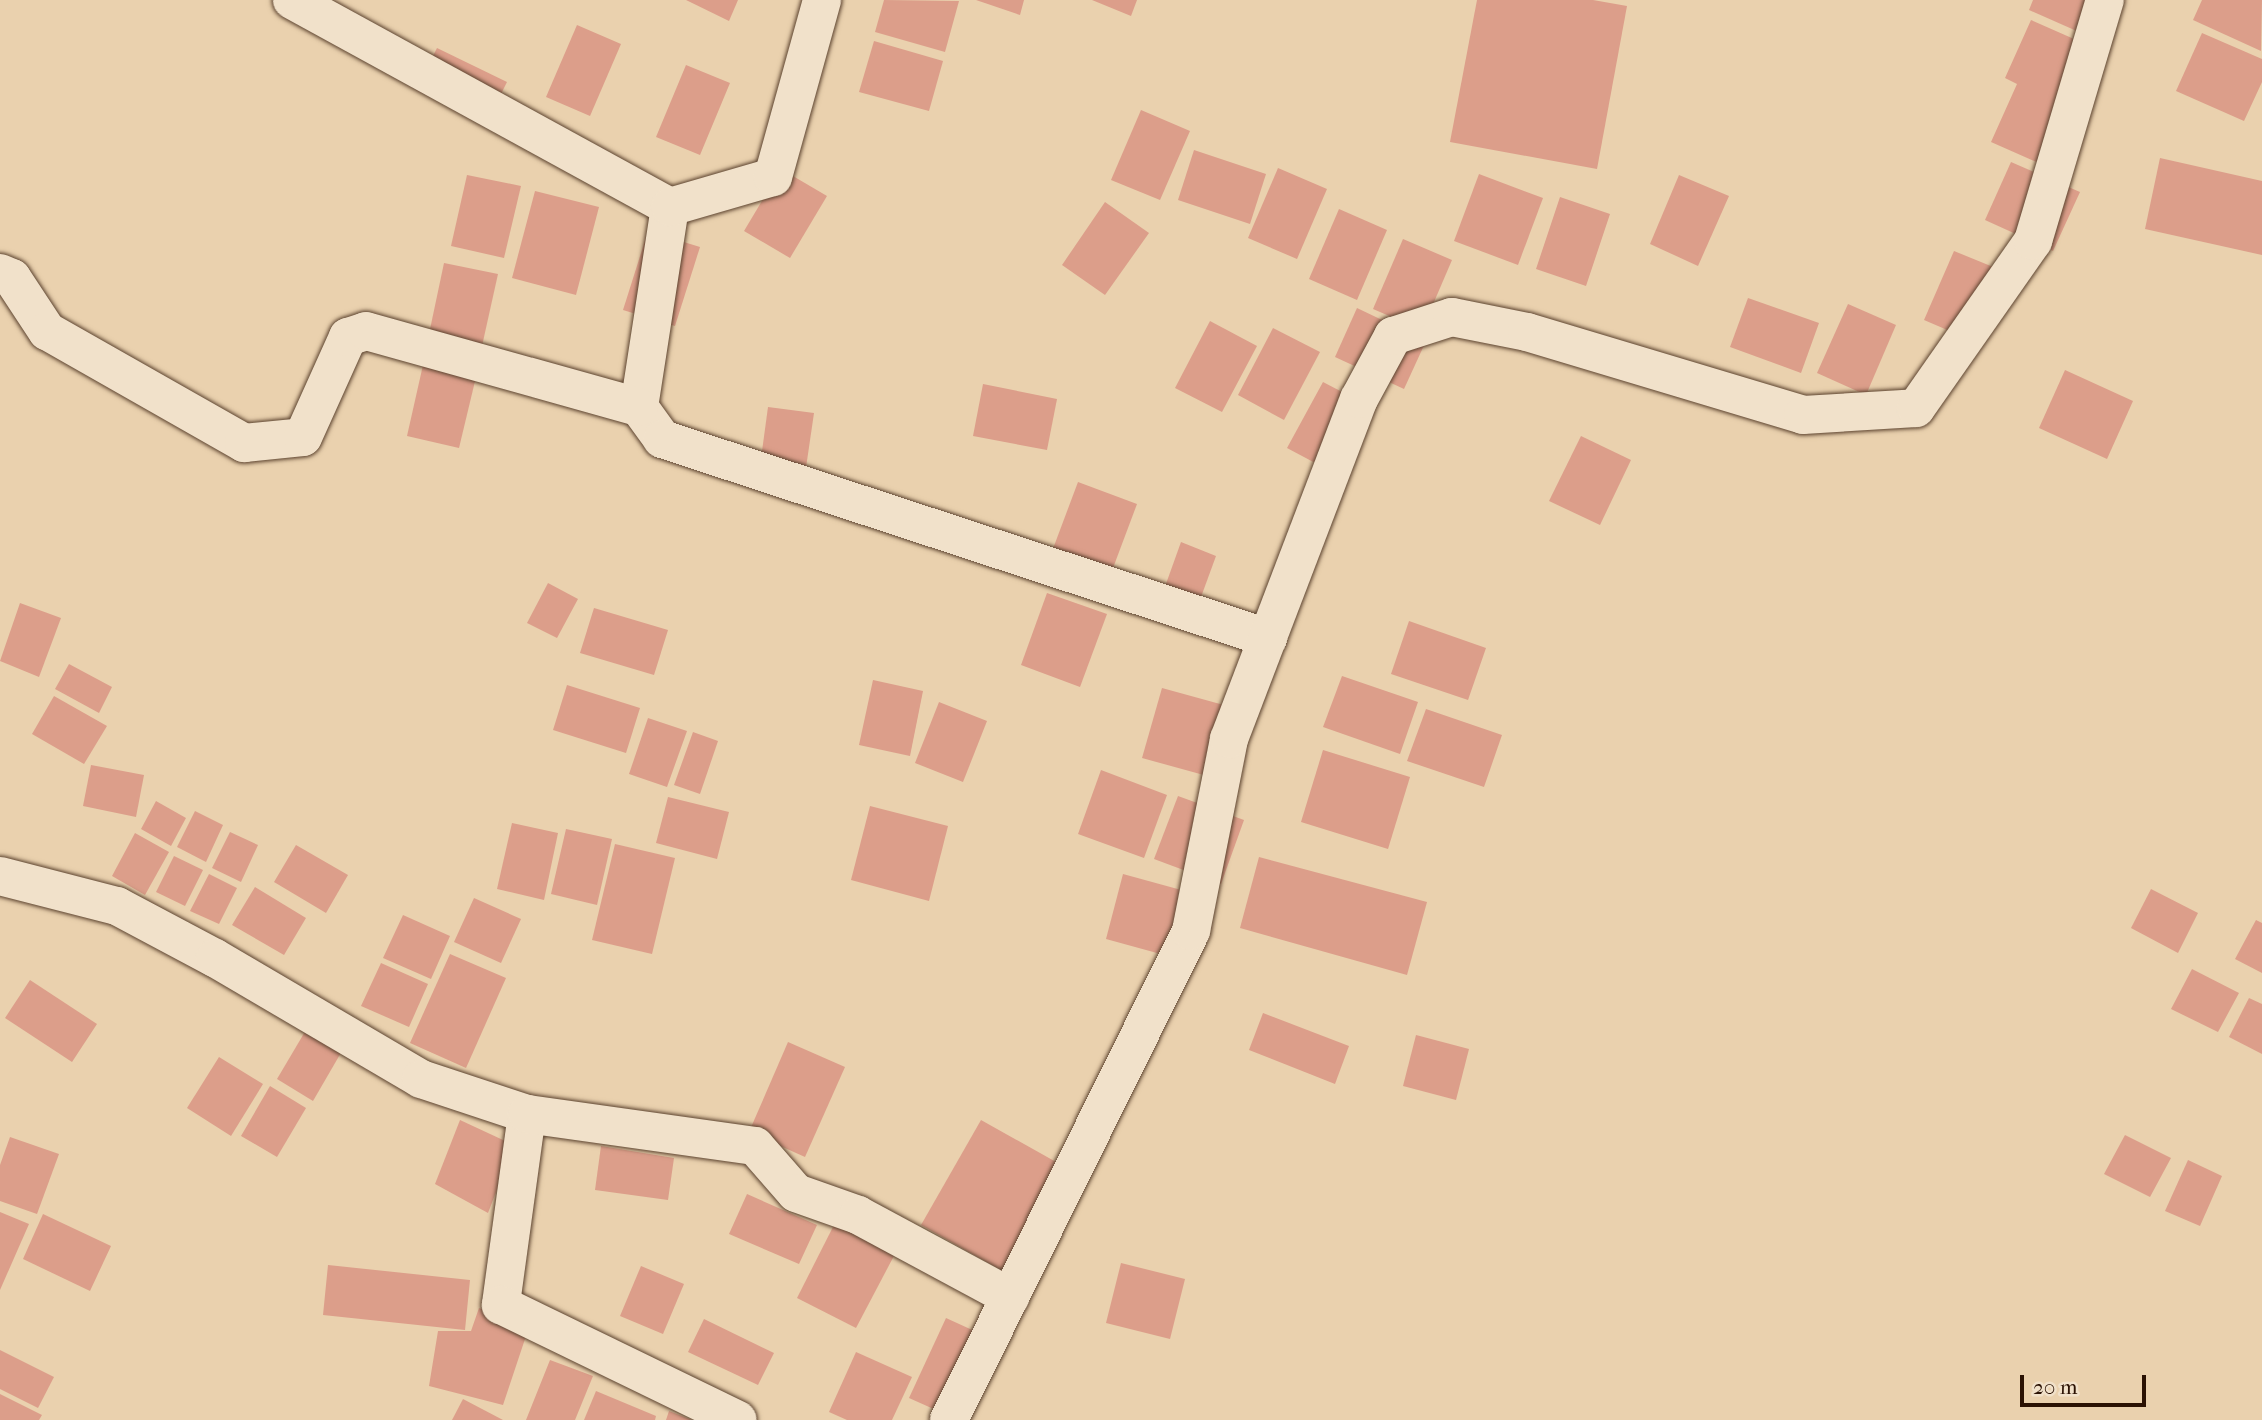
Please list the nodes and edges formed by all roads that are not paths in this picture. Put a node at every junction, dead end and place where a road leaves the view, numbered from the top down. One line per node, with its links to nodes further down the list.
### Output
1 (292, 0): 4 (street)
2 (821, 0): 4 (street)
3 (2105, 0): 7 (street)
4 (670, 207): 6 (street)
5 (0, 273): 6 (street)
6 (639, 407): 7 (street)
7 (1268, 638): 10 (street)
8 (0, 876): 9 (street)
9 (527, 1114): 10 (street); 11 (street)
10 (1010, 1297): 12 (street)
11 (738, 1420)
12 (949, 1420)

